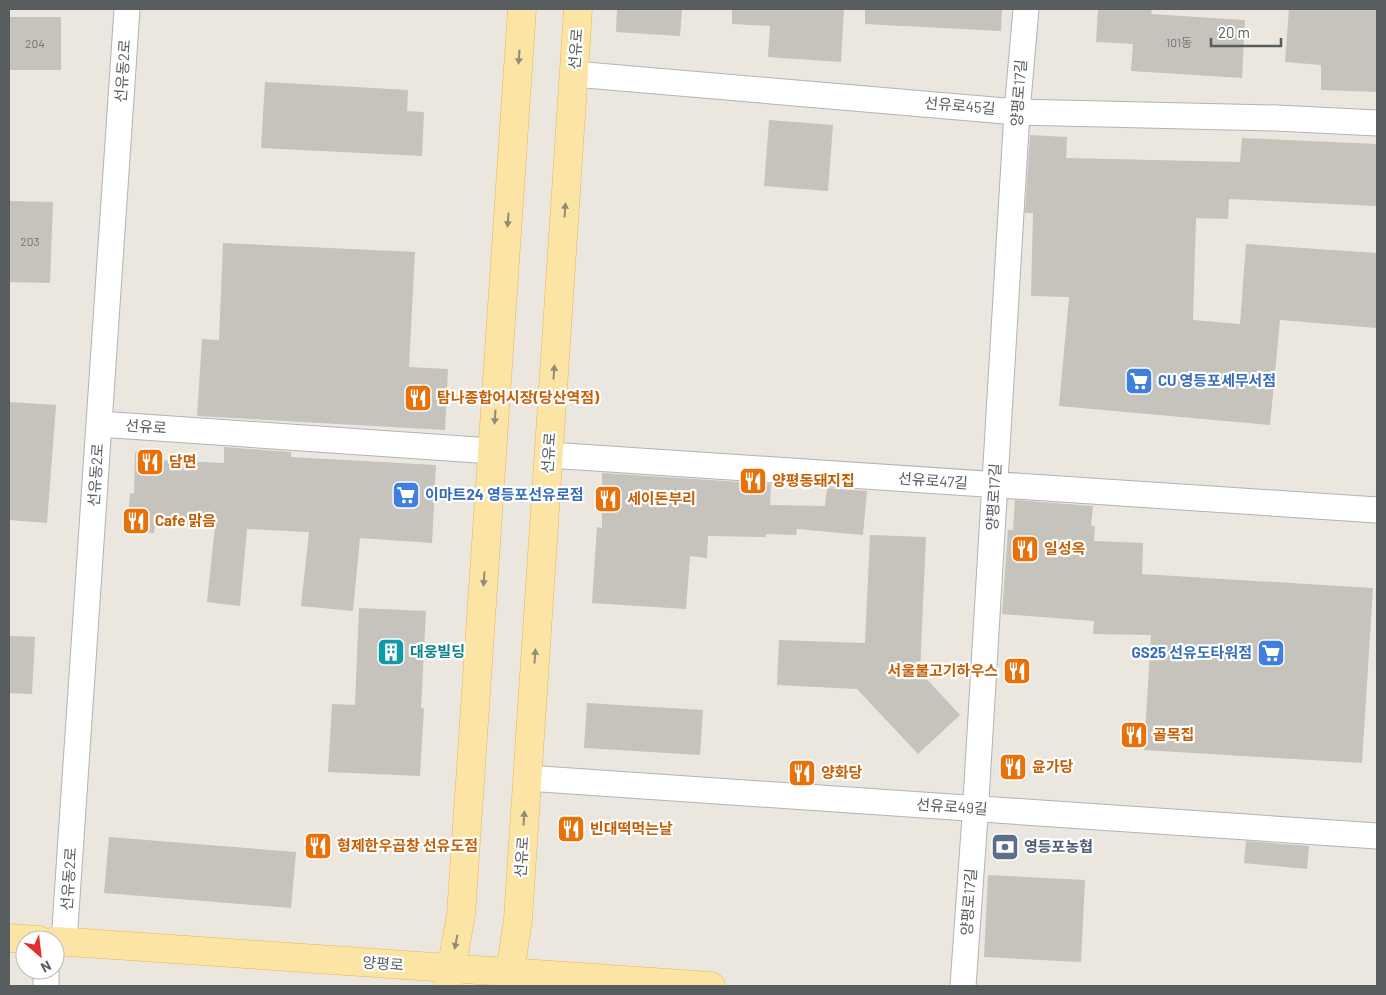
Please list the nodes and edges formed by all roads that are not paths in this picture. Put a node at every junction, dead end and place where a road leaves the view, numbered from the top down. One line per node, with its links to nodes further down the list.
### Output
1 (127, 9): 8 (street, 선유동2로)
2 (522, 9): 9 (main road, one-way to 9)
3 (578, 9): 5 (main road, 선유로)
4 (1026, 9): 6 (street, 양평로17길)
5 (574, 74): 6 (street, 선유로45길); 10 (main road, 선유로, one-way to 5)
6 (1017, 112): 7 (street, 선유로45길); 11 (street, 양평로17길)
7 (1377, 123)
8 (99, 424): 9 (street, 선유로); 16 (street, 선유동2로)
9 (492, 451): 18 (main road, one-way to 18)
10 (549, 454): 11 (street, 선유로47길); 13 (main road, 선유로, one-way to 10)
11 (995, 485): 12 (street, 선유로47길); 14 (street, 양평로17길)
12 (1377, 510)
13 (527, 778): 14 (street, 선유로49길); 19 (main road, 선유로, one-way to 13)
14 (976, 808): 15 (street, 선유로49길); 21 (street, 양평로17길)
15 (1377, 836)
16 (54, 930)
17 (65, 942): 18 (main road, 양평로)
18 (449, 978): 19 (main road, 양평로)
19 (509, 980): 20 (main road, 양평로)
20 (711, 986)
21 (963, 986)

